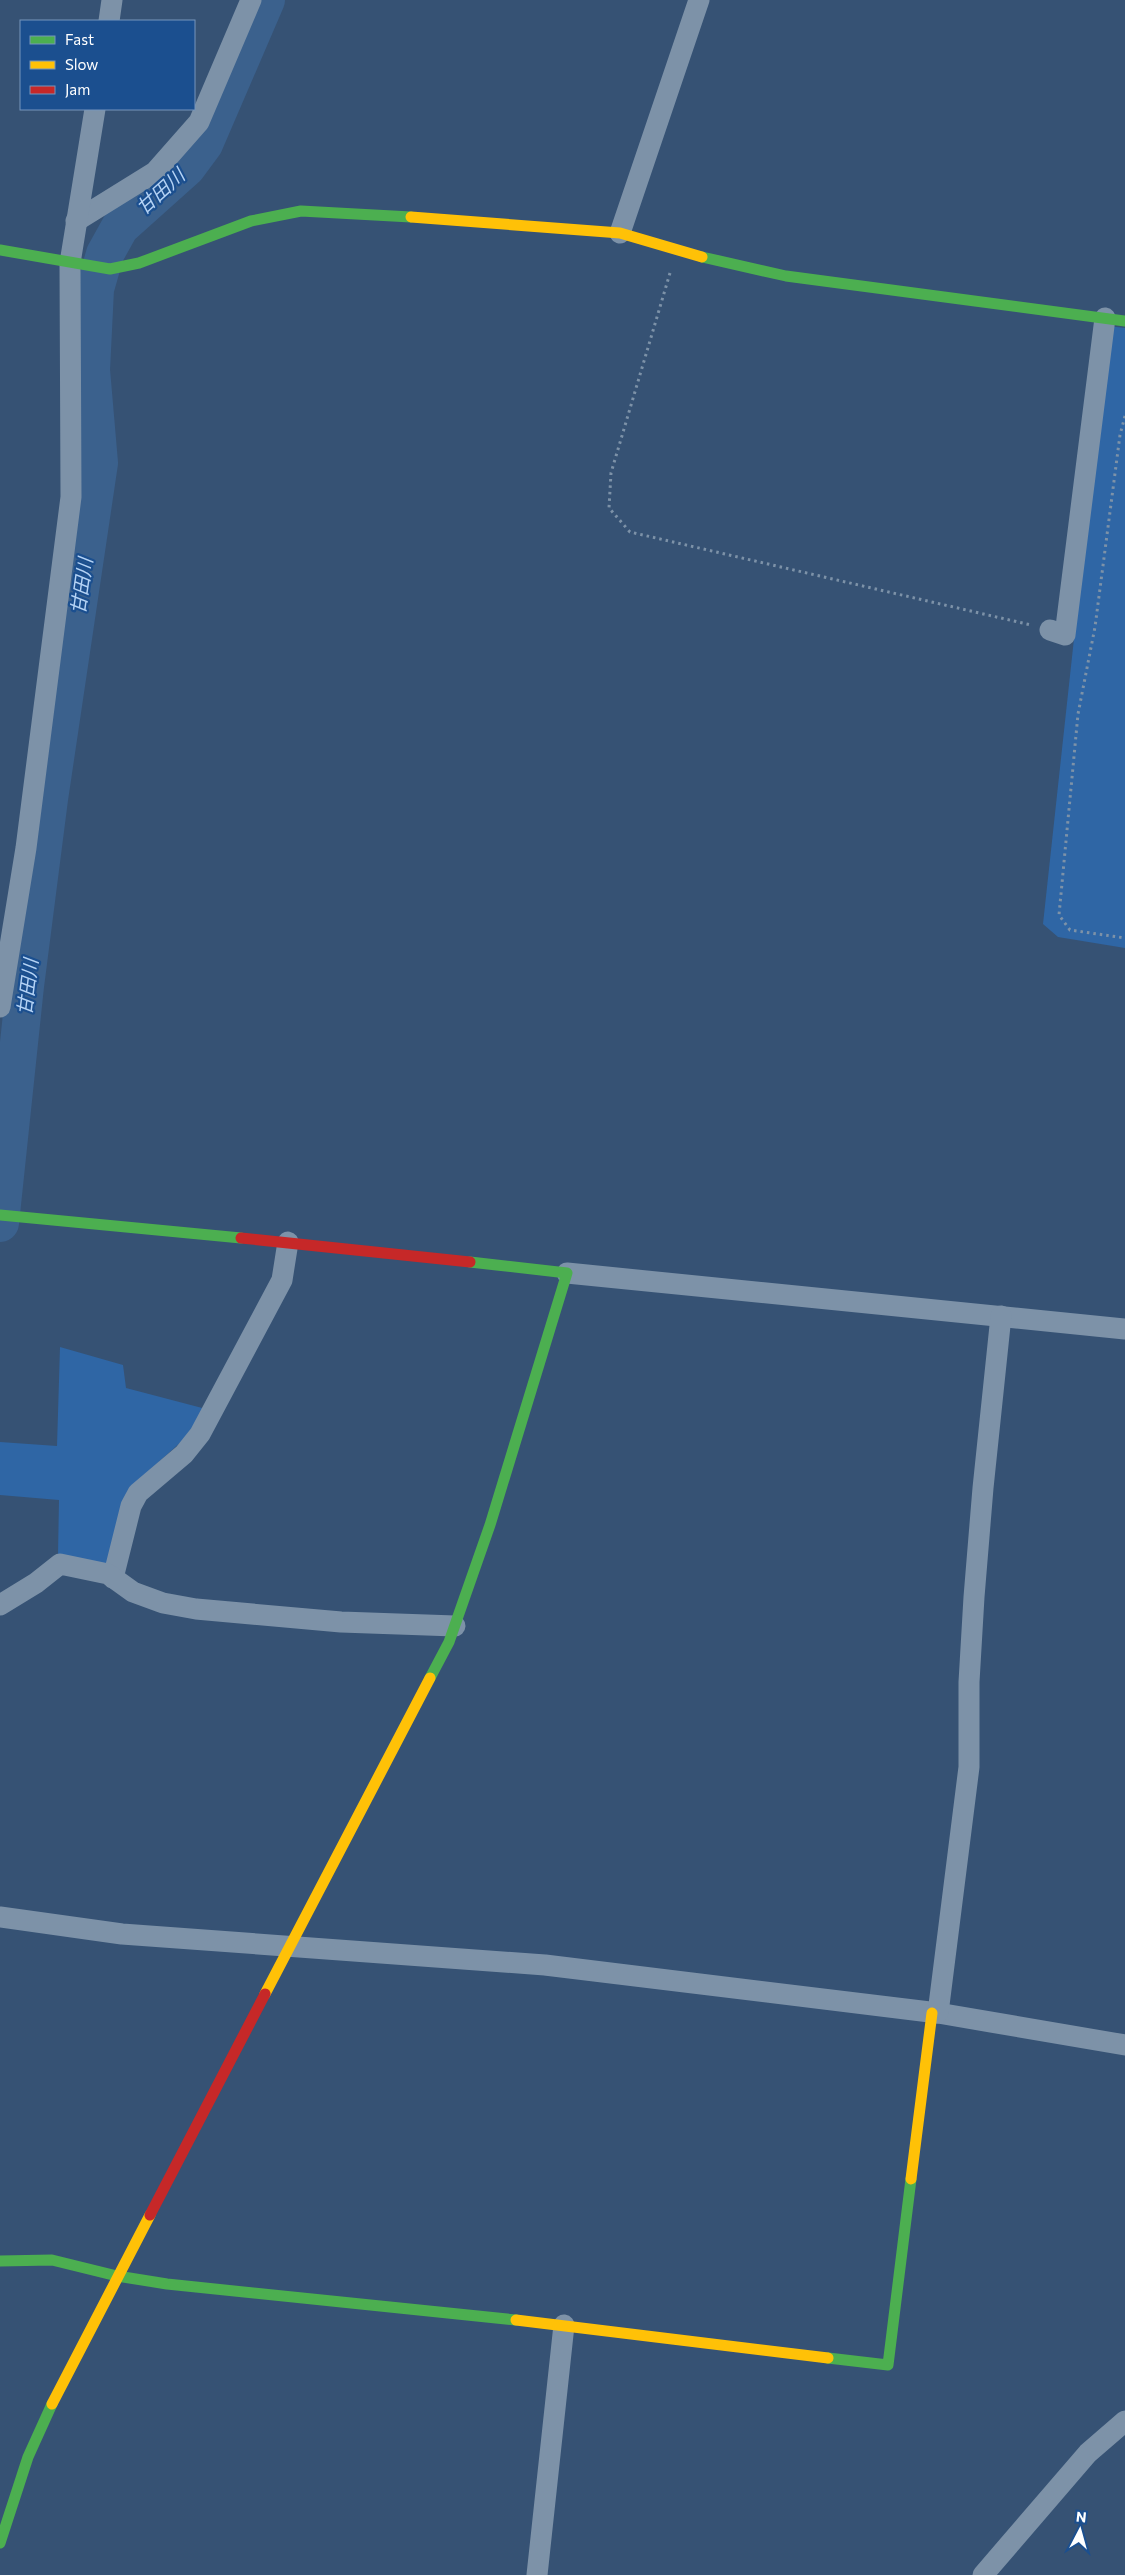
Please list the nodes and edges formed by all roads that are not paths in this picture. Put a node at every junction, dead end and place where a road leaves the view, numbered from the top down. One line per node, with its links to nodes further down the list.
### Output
1 (112, 0): 4 (street)
2 (251, 0): 6 (street)
3 (699, 0): 7 (street)
4 (109, 20)
5 (95, 110): 6 (street)
6 (76, 222): 9 (street)
7 (620, 233): 9 (street); 10 (street)
8 (0, 250): 9 (street)
9 (75, 264): 12 (street)
10 (1115, 320): 11 (street)
11 (1050, 630)
12 (0, 1007)
13 (0, 1215): 14 (street)
14 (288, 1242): 15 (street); 18 (street)
15 (567, 1273): 16 (street); 20 (street)
16 (1001, 1316): 17 (street); 23 (street)
17 (1125, 1329)
18 (113, 1578): 19 (street); 20 (street)
19 (0, 1605)
20 (454, 1626): 22 (street)
21 (0, 1917): 22 (street)
22 (290, 1946): 23 (street); 26 (street)
23 (935, 2013): 24 (street); 27 (street)
24 (1125, 2045)
25 (0, 2261): 26 (street)
26 (117, 2276): 27 (street); 29 (street)
27 (564, 2325): 30 (street)
28 (1125, 2421): 31 (street)
29 (0, 2543)
30 (536, 2575)
31 (983, 2575)

